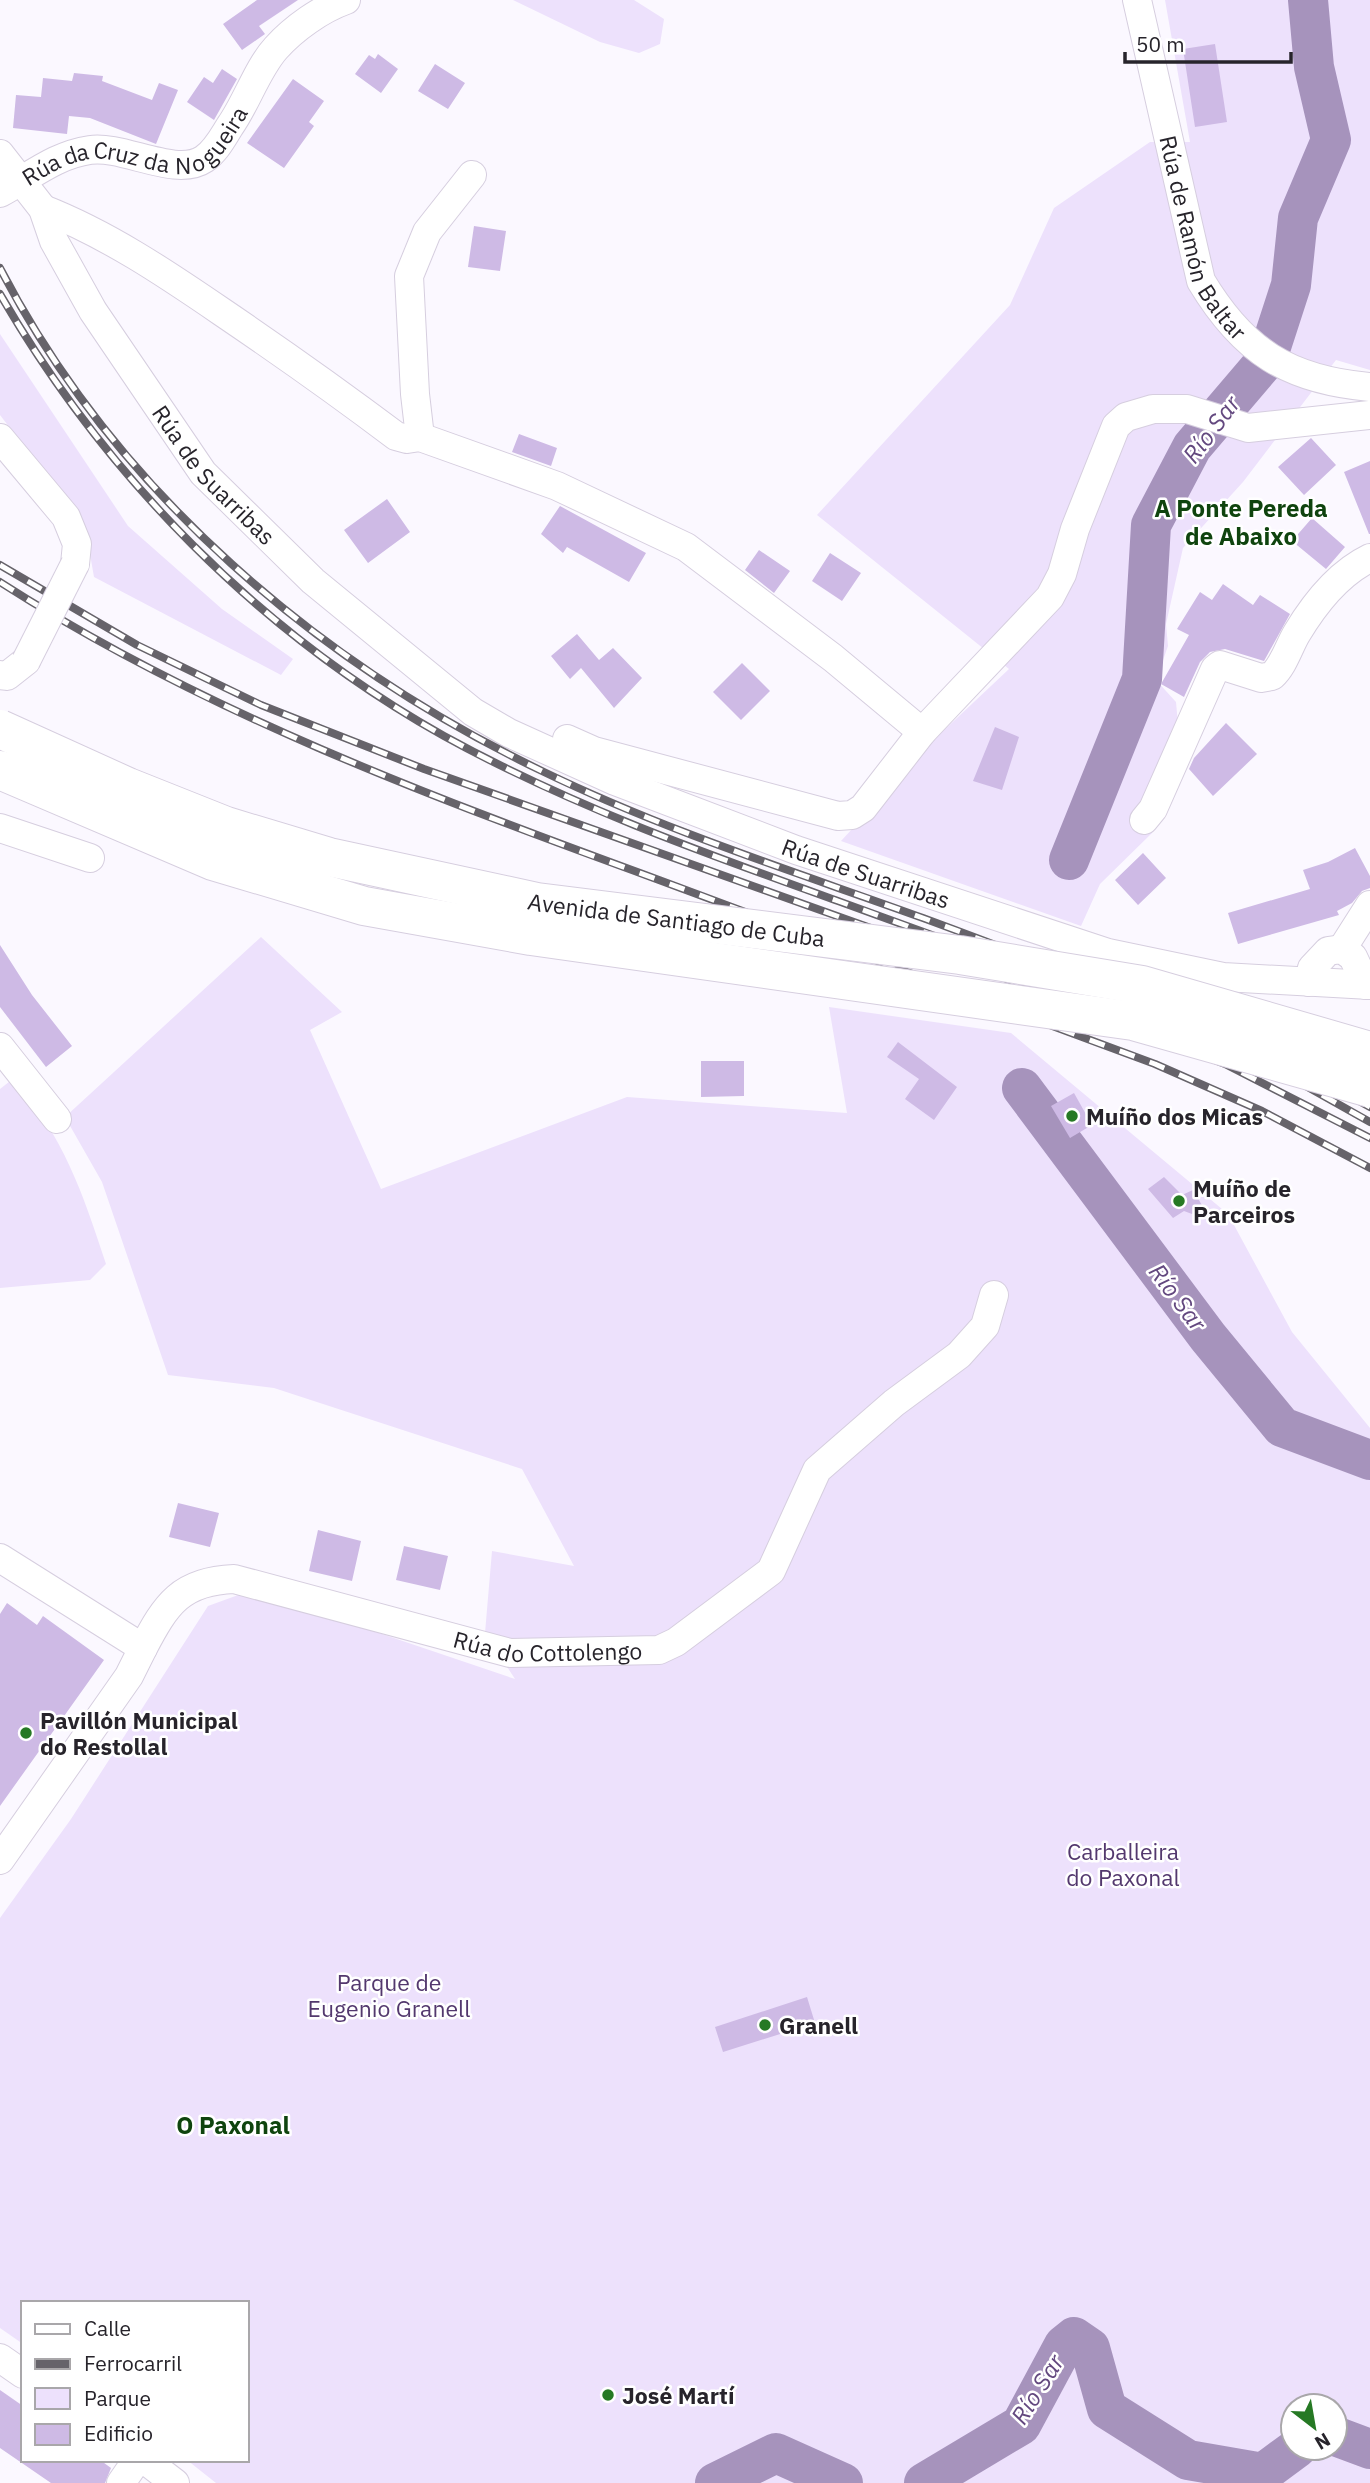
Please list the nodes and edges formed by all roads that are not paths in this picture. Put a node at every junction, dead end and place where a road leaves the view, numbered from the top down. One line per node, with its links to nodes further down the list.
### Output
1 (346, 0): 5 (street, Rúa da Cruz da Nogueira)
2 (1137, 0): 7 (street, Rúa de Ramón Baltar)
3 (0, 154): 5 (street, Rúa de Suarribas)
4 (472, 175): 9 (street)
5 (10, 187): 6 (street, Rúa de Suarribas)
6 (43, 209): 9 (street, Rúa de Suarribas); 13 (street, Rúa de Suarribas)
7 (1357, 386)
8 (1370, 415): 15 (street, Rúa de Suarribas)
9 (420, 437): 15 (street, Rúa de Suarribas)
10 (0, 438): 12 (street, bridge)
11 (1370, 558): 17 (street)
12 (0, 674)
13 (447, 692): 15 (street, Rúa de Suarribas); 22 (street, Rúa de Suarribas)
14 (0, 729): 26 (highway, Avenida de Santiago de Cuba, bridge)
15 (922, 732)
16 (0, 770): 27 (highway, Avenida de Santiago de Cuba, bridge)
17 (1144, 820)
18 (0, 828): 19 (street)
19 (90, 858)
20 (1370, 905): 21 (street)
21 (1335, 950): 22 (street); 23 (street); 24 (street)
22 (1252, 978): 23 (street, Rúa de Suarribas)
23 (1309, 982): 24 (street, Rúa de Suarribas)
24 (1368, 985)
25 (0, 1047): 28 (street)
26 (1370, 1051)
27 (1370, 1088)
28 (57, 1119)
29 (994, 1295): 31 (street, Rúa do Cottolengo)
30 (0, 1558): 31 (street)
31 (143, 1648): 32 (street, Rúa do Cottolengo)
32 (0, 1860)
33 (0, 2358): 34 (street)
34 (21, 2373)
35 (136, 2462): 37 (street)
36 (148, 2462): 38 (street)
37 (121, 2483)
38 (175, 2483)

